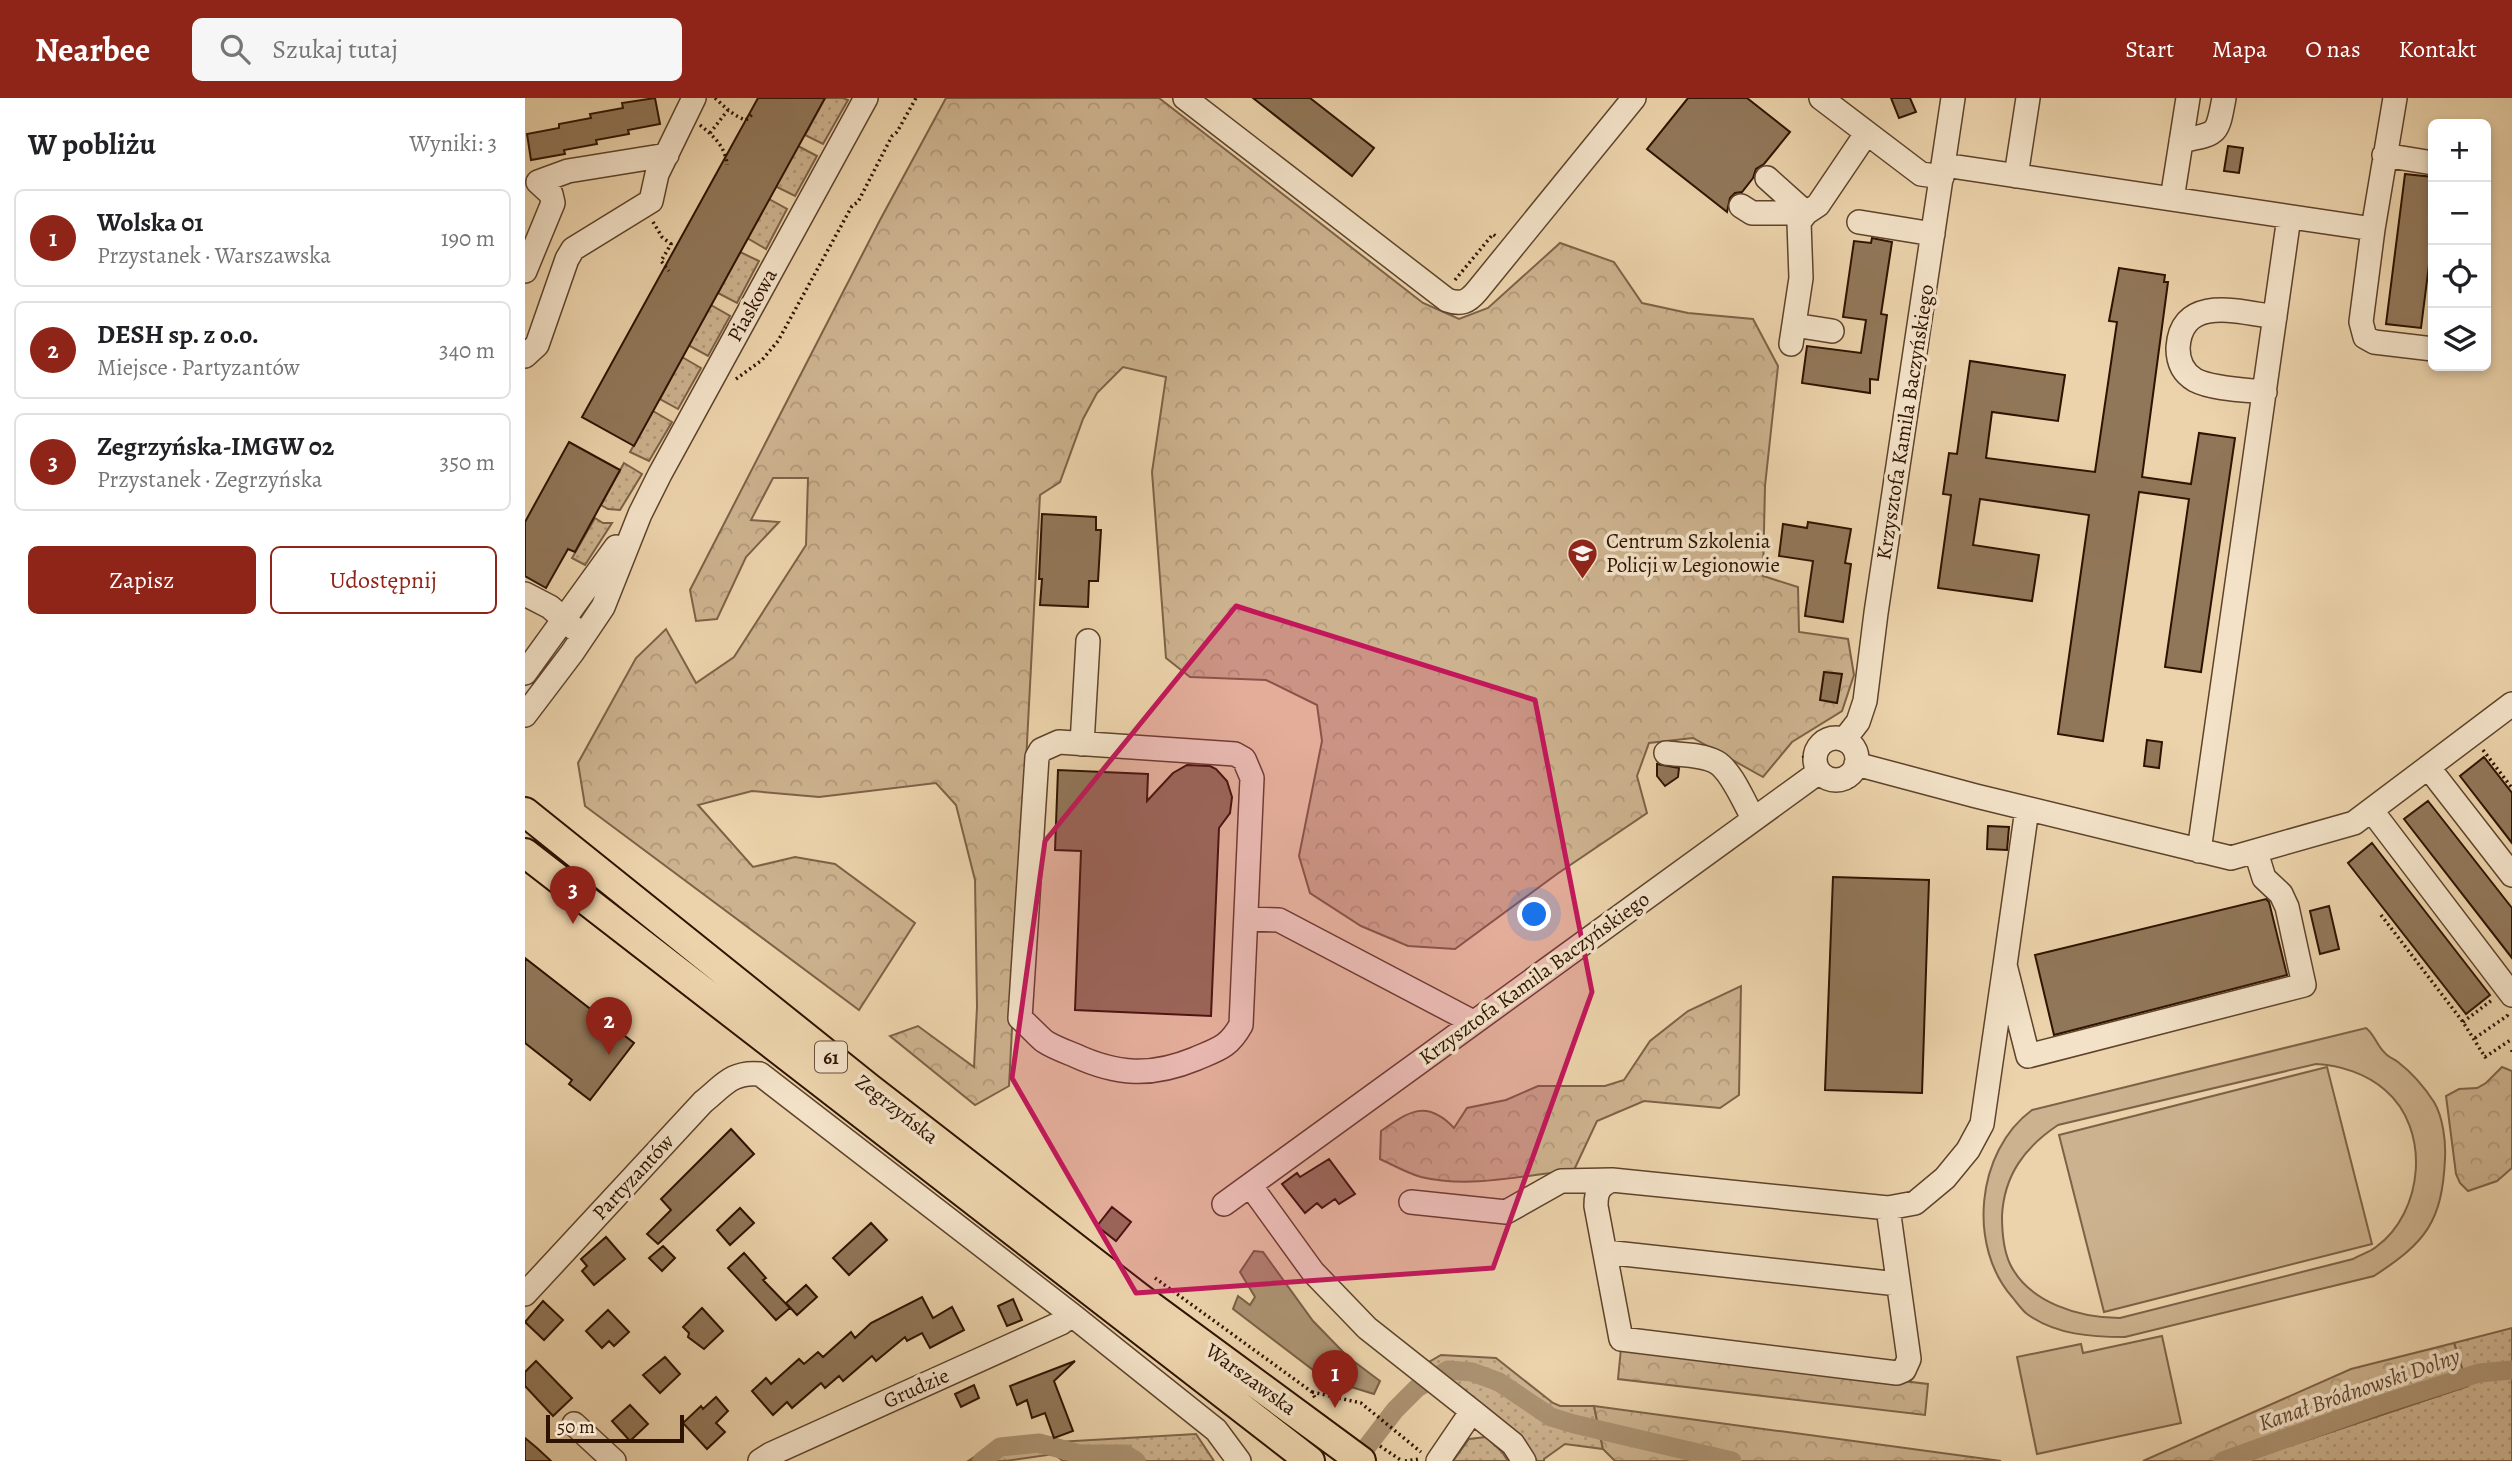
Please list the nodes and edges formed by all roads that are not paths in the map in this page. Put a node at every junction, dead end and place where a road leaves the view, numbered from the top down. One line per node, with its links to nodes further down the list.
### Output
1 (694, 98): 13 (street)
2 (866, 98): 32 (street, Piaskowa)
3 (1185, 98): 4 (street)
4 (1634, 98)
5 (1821, 98): 11 (street)
6 (1953, 98): 16 (street, Krzysztofa Kamila Baczyńskiego)
7 (2028, 98): 17 (street)
8 (2188, 98): 12 (street)
9 (2224, 98): 12 (street)
10 (2395, 98): 14 (street)
11 (1867, 134): 16 (street); 21 (street)
12 (2181, 141): 19 (street)
13 (667, 155): 26 (street); 30 (street)
14 (2384, 155): 15 (street); 24 (street)
15 (2428, 162)
16 (1943, 171): 17 (street); 25 (street, Krzysztofa Kamila Baczyńskiego)
17 (2016, 176): 19 (street)
18 (1767, 178): 21 (street)
19 (2172, 199): 22 (street)
20 (1741, 206): 21 (street)
21 (1806, 213): 28 (street)
22 (2289, 217): 24 (street); 27 (street)
23 (1859, 222): 25 (street)
24 (2373, 229): 29 (street)
25 (1933, 234): 40 (street, Krzysztofa Kamila Baczyńskiego)
26 (525, 271)
27 (2275, 317): 31 (street); 31 (street)
28 (1832, 331)
29 (2428, 343)
30 (525, 356)
31 (2265, 393): 50 (street)
32 (640, 514): 34 (street, Piaskowa); 35 (street, Piaskowa)
33 (525, 594): 34 (street)
34 (564, 621): 35 (street); 37 (street, Piaskowa)
35 (583, 636): 39 (street, Piaskowa)
36 (1088, 641): 41 (street)
37 (525, 673)
38 (2512, 704): 44 (street)
39 (525, 715)
40 (1841, 733): 43 (street); 45 (street)
41 (1082, 744): 54 (street); 54 (street)
42 (1666, 753): 49 (street)
43 (1856, 764): 45 (street); 46 (street)
44 (2428, 767): 47 (street); 53 (street)
45 (1819, 772): 49 (street, Krzysztofa Kamila Baczyńskiego)
46 (2027, 809): 50 (street); 55 (street)
47 (2372, 811): 51 (street); 56 (street)
48 (525, 812): 66 (main road, Zegrzyńska / 61)
49 (1753, 818): 57 (street, Krzysztofa Kamila Baczyńskiego)
50 (2199, 851): 51 (street)
51 (2256, 852): 55 (street)
52 (525, 853): 66 (main road, Zegrzyńska / 61)
53 (2512, 875)
54 (1246, 919): 57 (street)
55 (2005, 965): 62 (street)
56 (2507, 998)
57 (1473, 1022): 59 (street, Krzysztofa Kamila Baczyńskiego)
58 (1612, 1180): 60 (street); 62 (street); 63 (street)
59 (1256, 1181): 61 (street, Krzysztofa Kamila Baczyńskiego); 68 (street)
60 (1411, 1202)
61 (1224, 1205)
62 (1888, 1208): 64 (street)
63 (1605, 1252): 64 (street); 64 (street)
64 (1898, 1284)
65 (525, 1294): 67 (street, Partyzantów)
66 (1137, 1295): 70 (main road, Warszawska / 61); 75 (main road, Warszawska / 61)
67 (1072, 1315): 73 (street, Grudzie); 74 (street)
68 (1464, 1404): 71 (street); 76 (street)
69 (574, 1424): 72 (street)
70 (1374, 1457)
71 (1433, 1460)
72 (614, 1461)
73 (760, 1461)
74 (1240, 1461)
75 (1310, 1461)
76 (1524, 1461)

